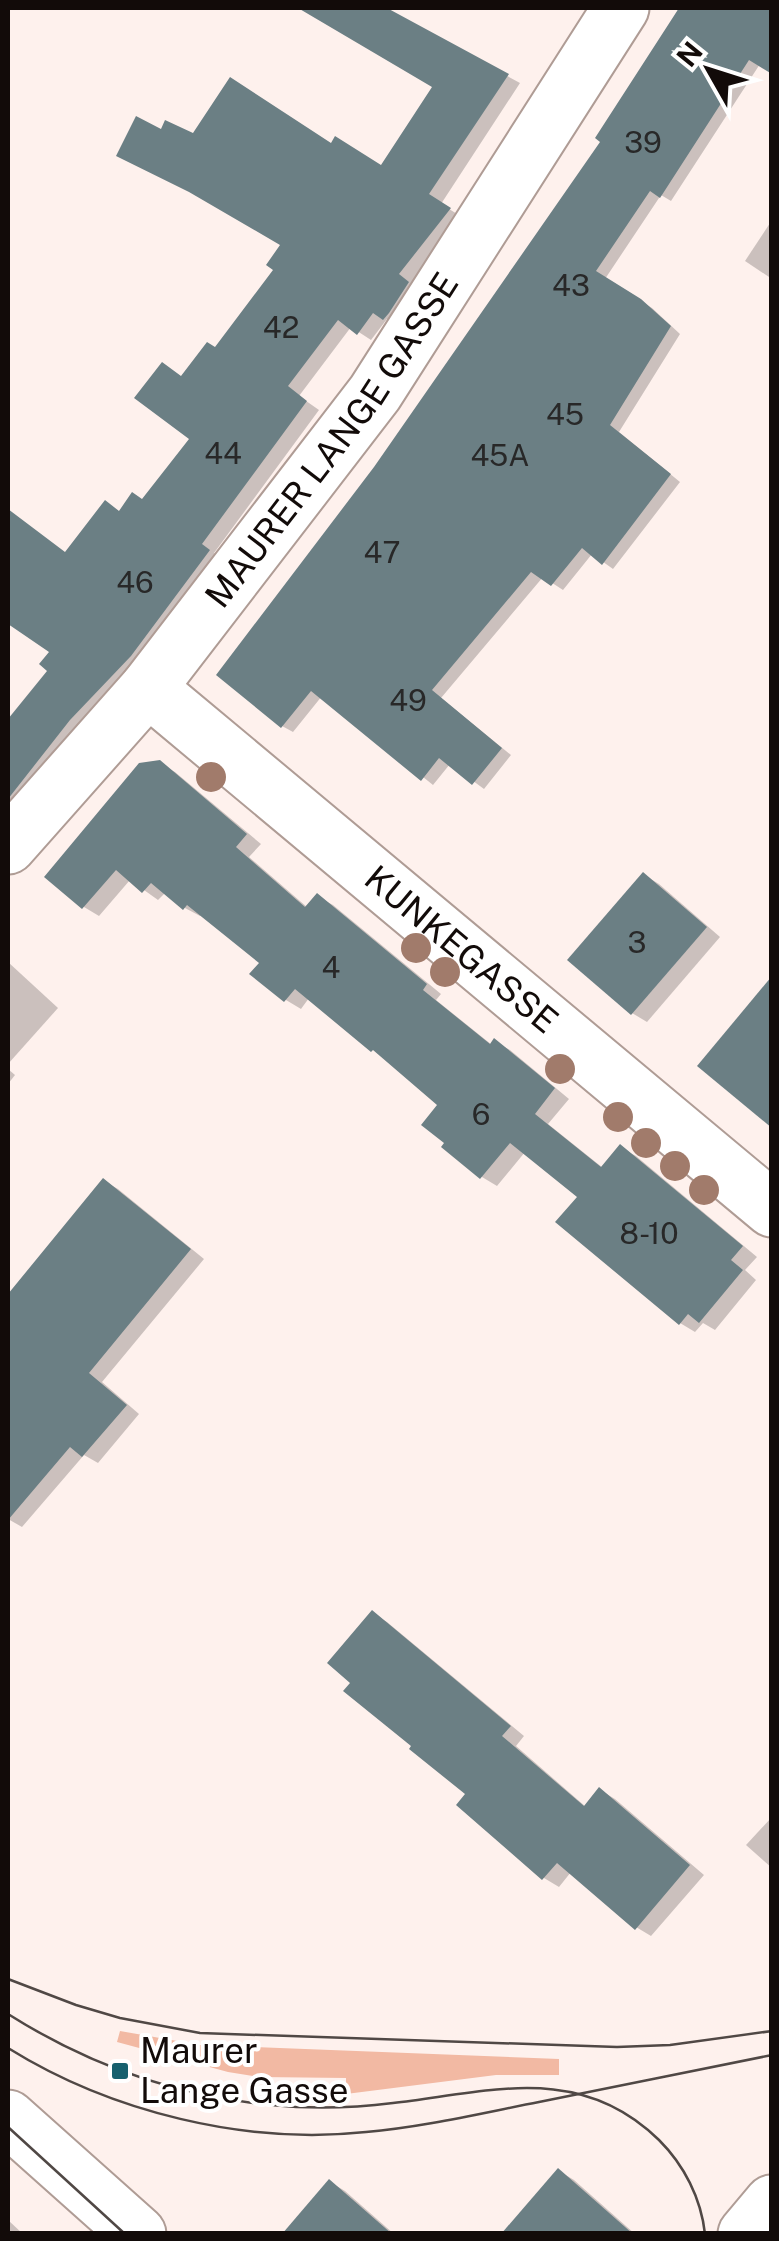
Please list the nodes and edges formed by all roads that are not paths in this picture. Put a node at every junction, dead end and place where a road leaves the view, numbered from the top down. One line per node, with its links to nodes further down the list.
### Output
1 (621, 8): 2 (street, MAURER LANGE GASSE)
2 (148, 688): 3 (street, MAURER LANGE GASSE); 4 (street, KUNKEGASSE)
3 (8, 846)
4 (772, 1210)
5 (8, 2118): 7 (street)
6 (772, 2203): 8 (street)
7 (138, 2234)
8 (746, 2234)

